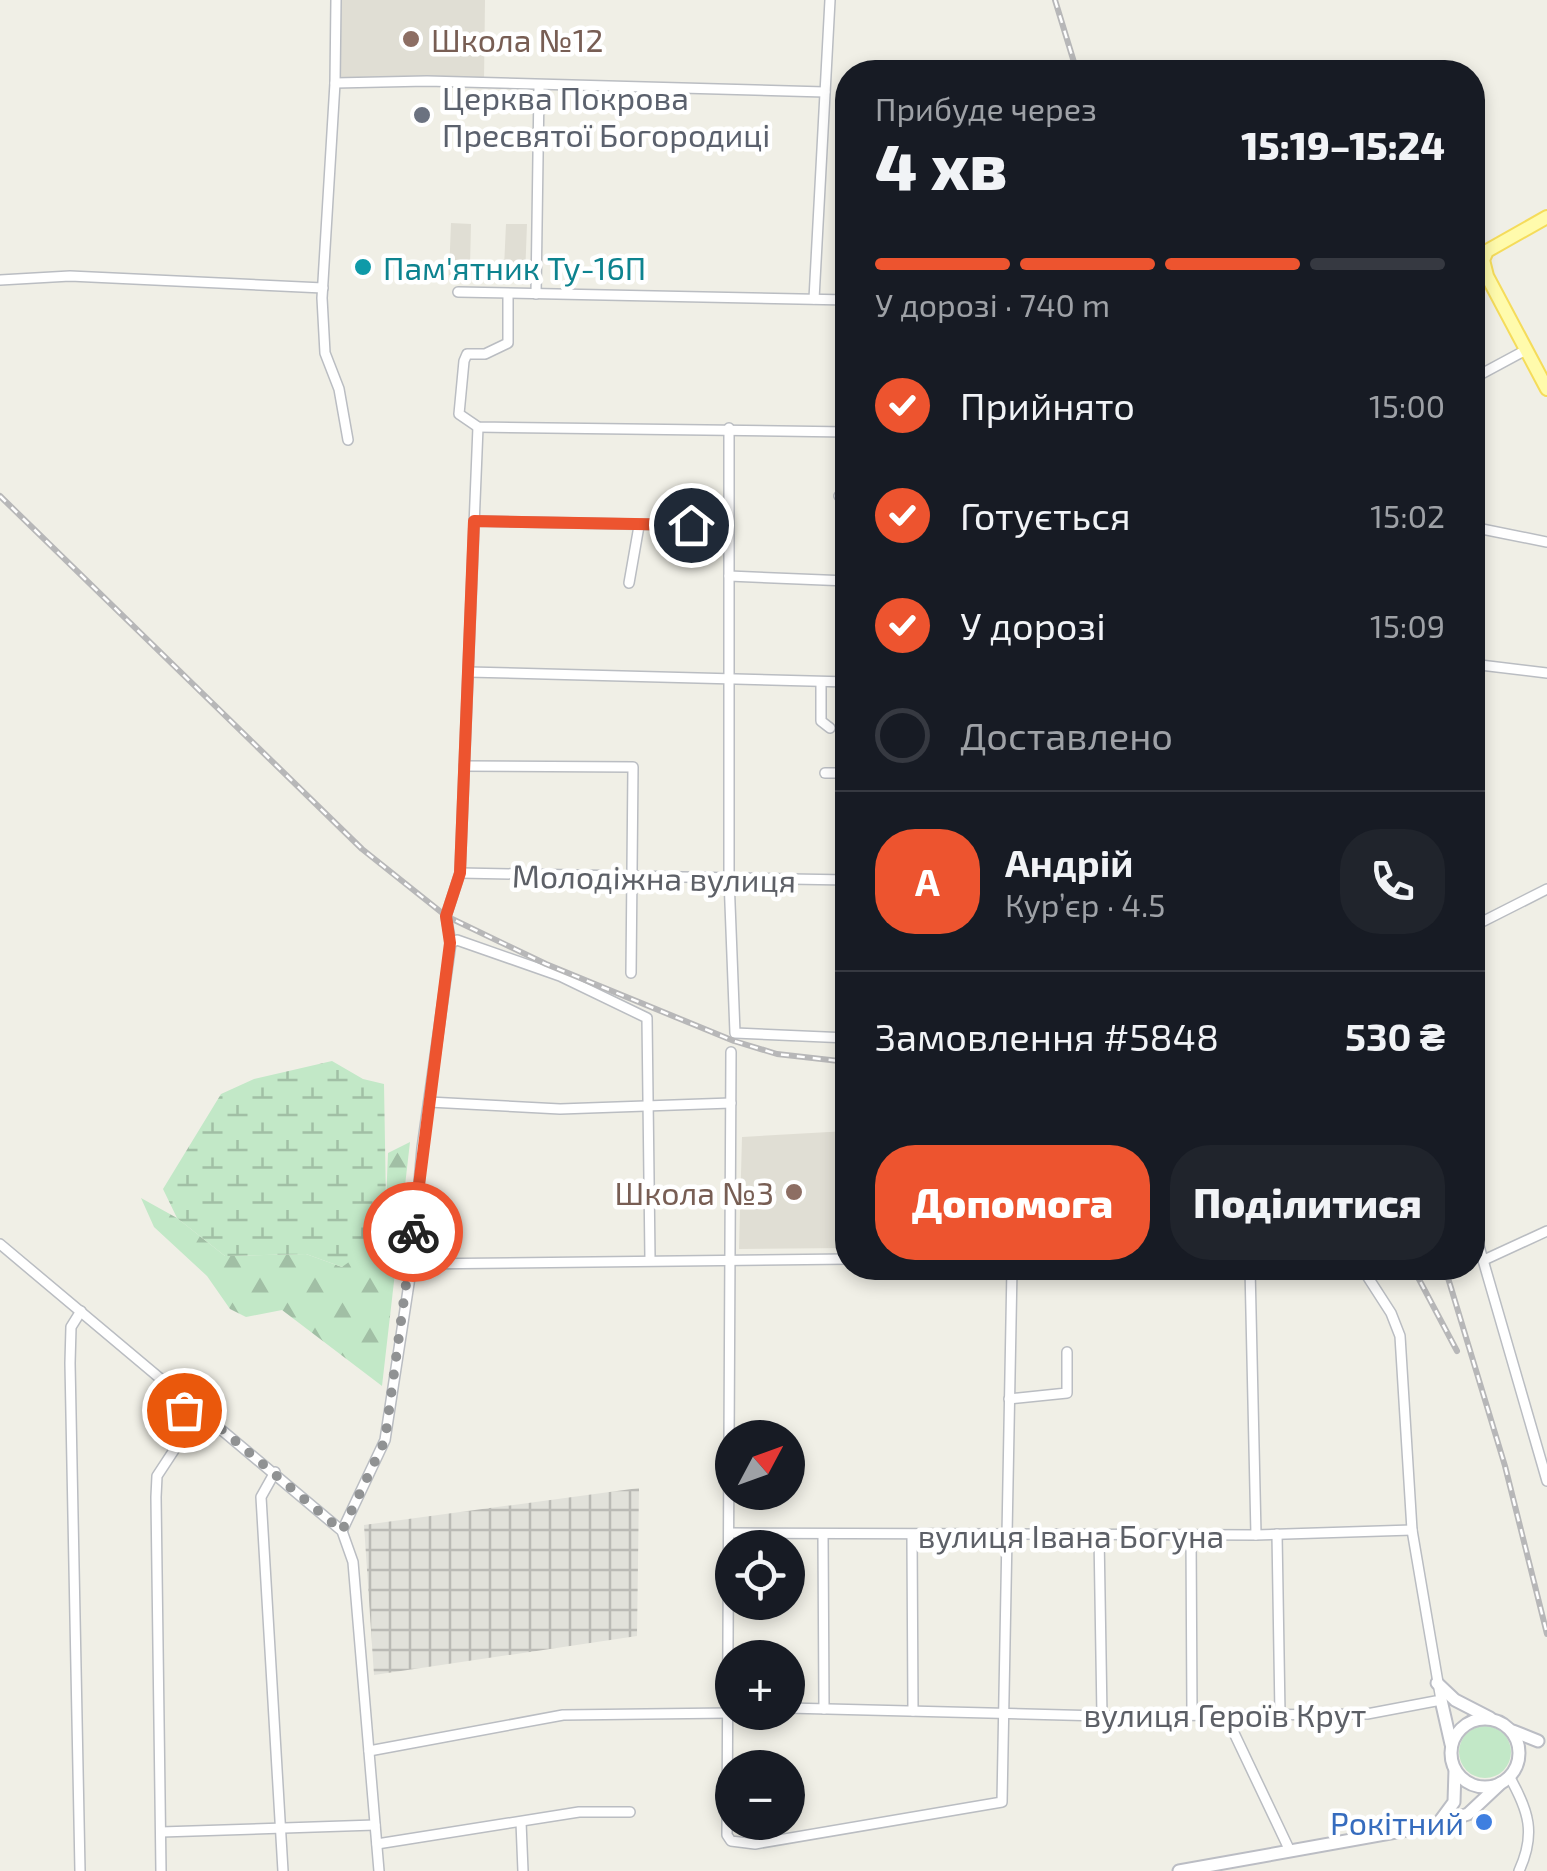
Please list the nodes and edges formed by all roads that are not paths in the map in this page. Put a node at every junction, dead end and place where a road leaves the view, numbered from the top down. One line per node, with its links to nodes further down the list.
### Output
1 (336, 0): 3 (street)
2 (830, 0): 5 (street)
3 (336, 83): 4 (street); 10 (street)
4 (539, 88): 5 (street); 13 (street)
5 (825, 92): 14 (street)
6 (1547, 217): 7 (main road)
7 (1485, 256)
8 (1485, 264): 16 (main road)
9 (0, 280): 10 (street)
10 (323, 288): 22 (street)
11 (458, 292): 12 (street)
12 (508, 294): 13 (street); 19 (street)
13 (536, 294): 14 (street)
14 (814, 299): 15 (street)
15 (835, 300)
16 (1526, 350): 17 (street); 18 (main road)
17 (1485, 372)
18 (1547, 389)
19 (478, 428): 20 (street); 23 (street)
20 (730, 428): 21 (street); 25 (street)
21 (835, 432)
22 (348, 440)
23 (474, 521): 24 (street); 32 (street)
24 (638, 526): 25 (street); 30 (street)
25 (729, 526): 28 (street)
26 (1485, 530): 27 (street)
27 (1547, 542)
28 (729, 576): 29 (street); 34 (street)
29 (835, 580)
30 (629, 583)
31 (1485, 666): 33 (street)
32 (468, 672): 34 (street); 38 (street)
33 (1547, 673)
34 (728, 679): 35 (street); 43 (street)
35 (821, 682): 36 (street); 37 (street)
36 (835, 682)
37 (823, 726)
38 (464, 766): 41 (street); 42 (street)
39 (825, 773): 40 (street)
40 (835, 773)
41 (460, 873): 42 (street, Молодіжна вулиця); 47 (street)
42 (633, 876): 43 (street, Молодіжна вулиця); 48 (street)
43 (729, 878): 44 (street, Молодіжна вулиця); 49 (street)
44 (835, 880)
45 (1547, 889): 46 (street)
46 (1485, 920)
47 (450, 943): 51 (street); 53 (street)
48 (632, 974)
49 (835, 1037)
50 (731, 1052): 52 (street)
51 (429, 1102): 53 (street); 60 (street)
52 (732, 1104): 53 (street); 56 (street)
53 (648, 1109): 58 (street)
54 (1547, 1231): 59 (street)
55 (0, 1244): 65 (street)
56 (731, 1259): 57 (street); 58 (street); 71 (street)
57 (835, 1259)
58 (650, 1260): 60 (street)
59 (1485, 1260)
60 (412, 1264): 73 (street)
61 (1485, 1264): 70 (street)
62 (1012, 1280): 67 (street)
63 (1250, 1280): 80 (street)
64 (1370, 1280): 72 (street)
65 (80, 1311): 68 (street); 109 (street)
66 (1067, 1352): 67 (street)
67 (1009, 1400): 76 (street)
68 (188, 1401): 69 (street); 106 (street)
69 (275, 1472): 73 (street); 105 (street)
70 (1547, 1482)
71 (729, 1530)
72 (1412, 1530): 77 (street, вулиця Івана Богуна); 82 (street)
73 (342, 1531): 97 (street)
74 (805, 1534): 75 (street, вулиця Івана Богуна)
75 (823, 1534): 81 (street, вулиця Івана Богуна); 85 (street)
76 (1008, 1534): 78 (street, вулиця Івана Богуна); 81 (street, вулиця Івана Богуна); 88 (street)
77 (1278, 1534): 80 (street, вулиця Івана Богуна); 91 (street)
78 (1099, 1535): 79 (street, вулиця Івана Богуна); 92 (street)
79 (1191, 1535): 80 (street, вулиця Івана Богуна); 89 (street)
80 (1256, 1535)
81 (912, 1536): 87 (street)
82 (1437, 1683): 83 (street); 93 (main road)
83 (1441, 1700): 91 (street, вулиця Героїв Крут); 96 (main road)
84 (805, 1708): 85 (street, вулиця Героїв Крут)
85 (824, 1709): 87 (street, вулиця Героїв Крут)
86 (715, 1710): 97 (street)
87 (913, 1711): 88 (street, вулиця Героїв Крут)
88 (1007, 1713): 92 (street, вулиця Героїв Крут); 95 (street)
89 (1192, 1714): 90 (street, вулиця Героїв Крут); 92 (street, вулиця Героїв Крут)
90 (1225, 1714): 91 (street, вулиця Героїв Крут); 108 (street)
91 (1280, 1714)
92 (1102, 1716)
93 (1494, 1720): 94 (main road); 96 (main road)
94 (1509, 1728): 98 (main road); 98 (main road)
95 (730, 1730)
96 (1452, 1748): 99 (main road)
97 (369, 1750): 103 (street)
98 (1519, 1758): 100 (main road)
99 (1454, 1766): 100 (main road); 104 (main road)
100 (1505, 1780): 104 (main road); 115 (street)
101 (630, 1812): 102 (street)
102 (521, 1822): 107 (street); 113 (street)
103 (375, 1824): 105 (street); 107 (street)
104 (1435, 1826): 108 (main road)
105 (283, 1828): 106 (street); 111 (street)
106 (161, 1832): 110 (street)
107 (377, 1844): 112 (street)
108 (1290, 1851): 114 (main road)
109 (80, 1871)
110 (161, 1871)
111 (283, 1871)
112 (379, 1871)
113 (523, 1871)
114 (1179, 1871)
115 (1519, 1871)

